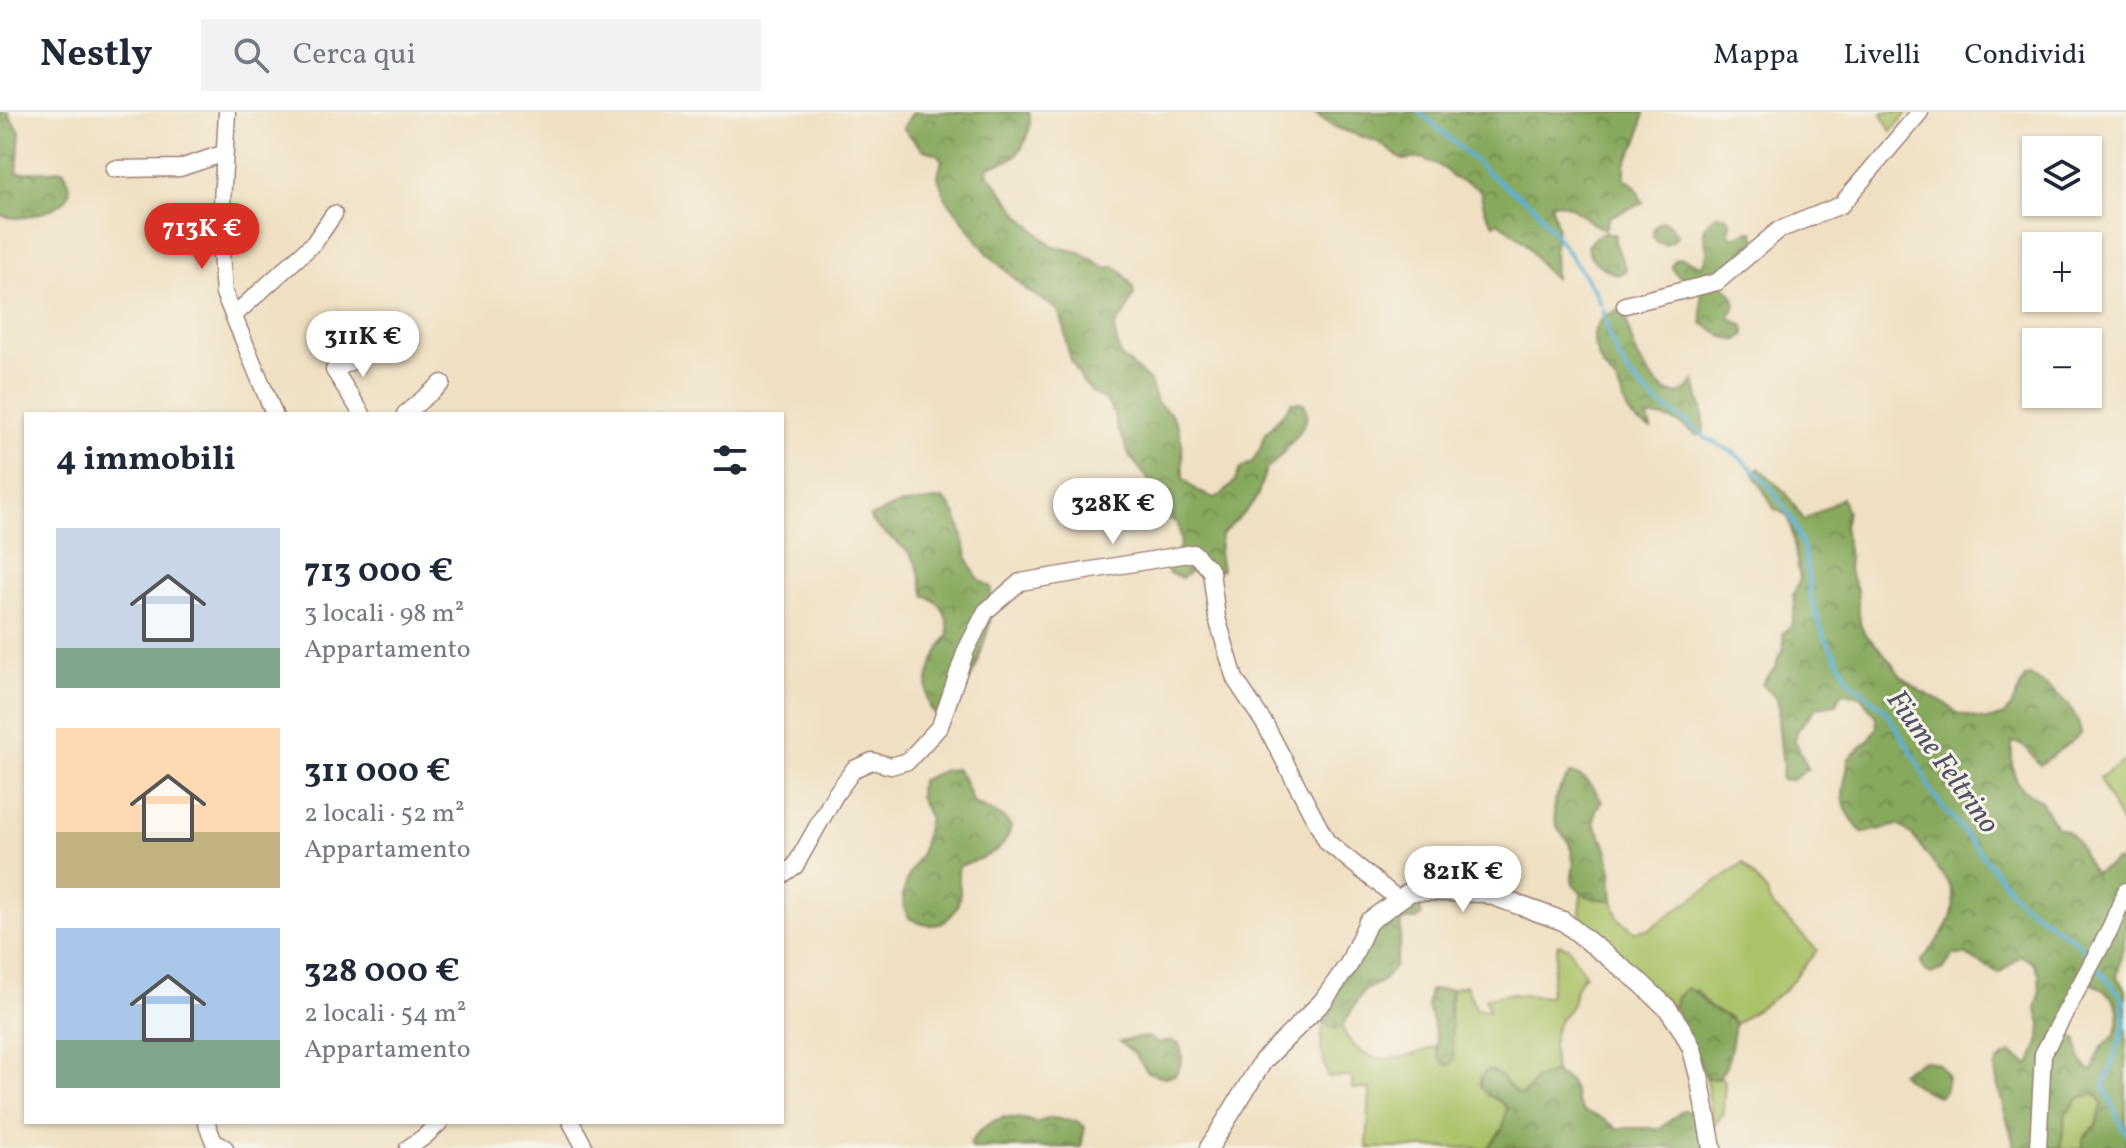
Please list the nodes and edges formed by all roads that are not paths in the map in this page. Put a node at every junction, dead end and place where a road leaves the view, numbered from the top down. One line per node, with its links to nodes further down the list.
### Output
1 (227, 112): 3 (street)
2 (1920, 112): 6 (street)
3 (225, 153): 4 (street); 7 (street)
4 (114, 169)
5 (334, 214): 7 (street)
6 (1625, 305)
7 (233, 316): 10 (street)
8 (379, 348): 11 (street)
9 (442, 383): 12 (street)
10 (273, 412)
11 (361, 412)
12 (407, 412)
13 (784, 874): 15 (street)
14 (2126, 891): 24 (street)
15 (1399, 900): 22 (street); 23 (street)
16 (207, 1124): 19 (street)
17 (438, 1124): 20 (street)
18 (572, 1124): 21 (street)
19 (225, 1148)
20 (408, 1148)
21 (585, 1148)
22 (1209, 1148)
23 (1712, 1148)
24 (2038, 1148)

